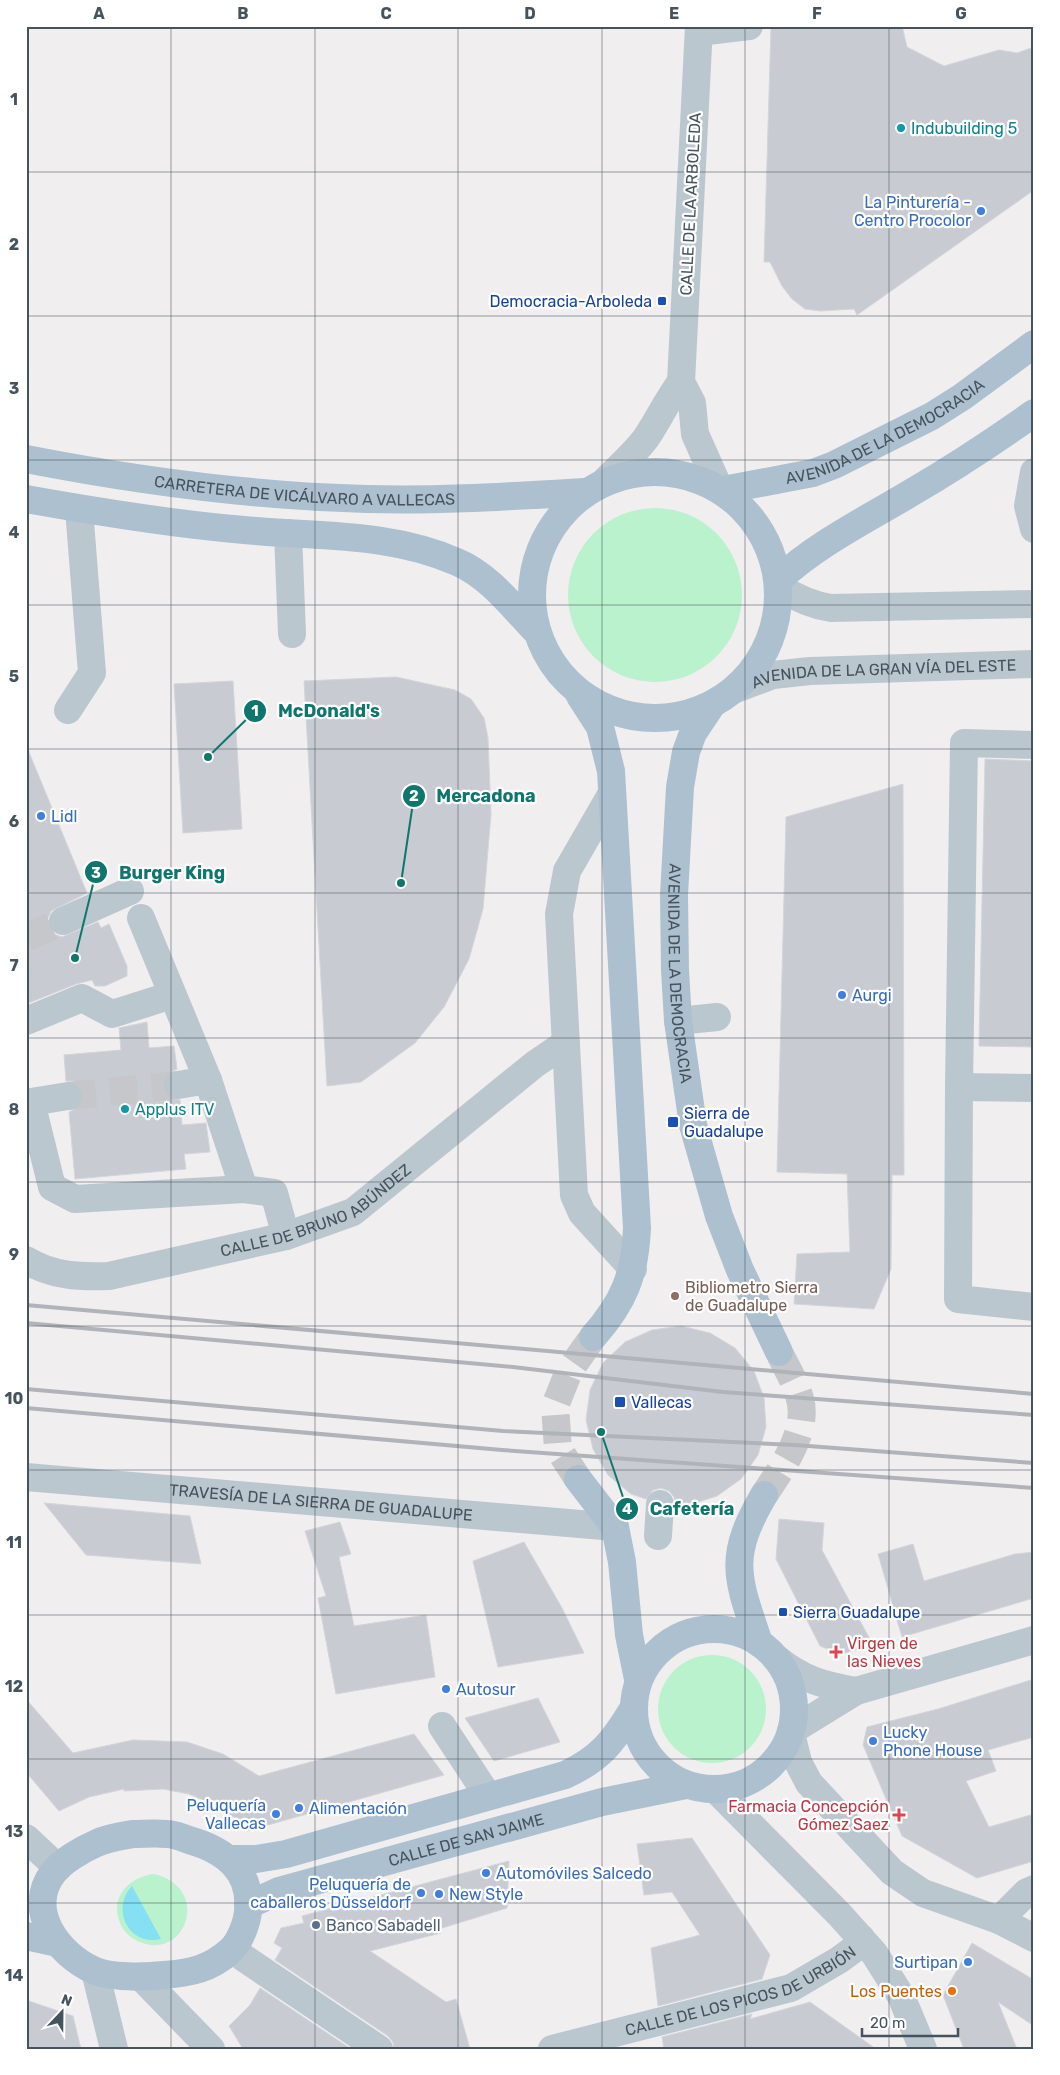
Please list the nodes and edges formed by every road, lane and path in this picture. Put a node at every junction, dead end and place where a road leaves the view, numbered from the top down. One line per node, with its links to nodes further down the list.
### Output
1 (750, 26): 2 (street)
2 (699, 29): 4 (street, CALLE DE LA ARBOLEDA)
3 (1034, 344): 9 (main road, AVENIDA DE LA DEMOCRACIA)
4 (681, 382): 8 (street); 9 (street, CALLE DE LA ARBOLEDA)
5 (1034, 413): 14 (main road)
6 (26, 459): 8 (main road, CARRETERA DE VICÁLVARO A VALLECAS)
7 (1034, 472): 12 (street)
8 (596, 486): 9 (main road); 16 (main road)
9 (721, 489): 14 (main road)
10 (26, 499): 11 (main road)
11 (80, 509): 13 (main road); 22 (street)
12 (1034, 529)
13 (288, 533): 16 (main road); 17 (street)
14 (779, 583): 15 (street); 19 (main road)
15 (1034, 604)
16 (534, 629): 20 (main road)
17 (292, 634)
18 (1034, 664): 19 (street, AVENIDA DE LA GRAN VÍA DEL ESTE)
19 (736, 689): 21 (main road)
20 (579, 694): 21 (main road); 24 (main road)
21 (711, 706): 31 (main road, AVENIDA DE LA DEMOCRACIA)
22 (68, 710)
23 (1034, 745): 35 (street)
24 (612, 793): 32 (street); 41 (main road)
25 (130, 891): 27 (street)
26 (141, 918): 28 (street)
27 (63, 921)
28 (172, 995): 30 (street); 33 (street)
29 (717, 1017): 31 (street)
30 (26, 1021)
31 (678, 1021): 44 (main road, AVENIDA DE LA DEMOCRACIA)
32 (566, 1043): 39 (street, CALLE DE BRUNO ABÚNDEZ); 41 (street)
33 (208, 1080): 34 (street); 38 (street)
34 (178, 1086)
35 (959, 1086): 36 (street); 42 (street)
36 (1034, 1088)
37 (68, 1096): 38 (street)
38 (244, 1188): 39 (street)
39 (286, 1236): 40 (street, CALLE DE BRUNO ABÚNDEZ)
40 (26, 1260)
41 (633, 1269): 43 (main road)
42 (1034, 1307)
43 (593, 1337)
44 (779, 1352)
45 (28, 1477): 49 (street, TRAVESÍA DE LA SIERRA DE GUADALUPE)
46 (578, 1479): 49 (main road)
47 (764, 1495): 52 (main road)
48 (660, 1504): 50 (street)
49 (614, 1527): 53 (main road)
50 (658, 1536)
51 (1034, 1640): 54 (street)
52 (767, 1650): 53 (main road); 54 (street); 57 (main road)
53 (638, 1679): 55 (main road)
54 (856, 1691): 57 (street)
55 (633, 1709): 58 (main road); 60 (main road)
56 (442, 1726): 60 (street)
57 (791, 1732): 59 (main road); 66 (street)
58 (686, 1785): 59 (main road); 65 (main road, CALLE DE SAN JAIME)
59 (716, 1790): 68 (street)
60 (488, 1796): 62 (main road)
61 (26, 1838): 63 (street)
62 (231, 1859): 63 (main road); 65 (main road)
63 (45, 1875): 70 (main road)
64 (1034, 1888): 66 (street)
65 (248, 1905): 71 (main road)
66 (999, 1920): 69 (street)
67 (26, 1936): 70 (main road)
68 (861, 1938): 77 (street, CALLE DE LOS PICOS DE URBIÓN); 78 (street)
69 (1034, 1938)
70 (58, 1943): 72 (main road)
71 (232, 1950): 73 (main road); 76 (street)
72 (95, 1971): 73 (main road); 74 (street)
73 (142, 1978): 75 (street)
74 (114, 2049)
75 (211, 2049)
76 (379, 2049)
77 (552, 2049)
78 (923, 2049)

